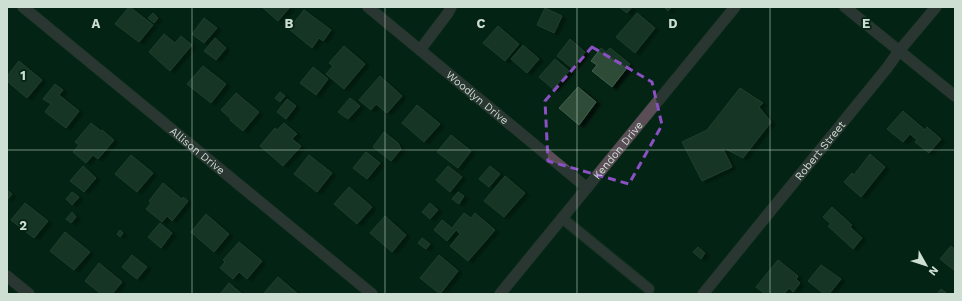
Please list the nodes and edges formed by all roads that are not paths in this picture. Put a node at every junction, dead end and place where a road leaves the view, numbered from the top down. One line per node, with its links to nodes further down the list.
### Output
1 (24, 7): 15 (street, Allison Drive)
2 (368, 7): 7 (street, Woodlyn Drive)
3 (451, 7): 7 (street)
4 (735, 7): 10 (street, Kendon Drive)
5 (845, 7): 8 (street)
6 (936, 7): 8 (street, Robert Street)
7 (420, 50): 10 (street, Woodlyn Drive)
8 (899, 51): 9 (street); 17 (street, Robert Street)
9 (955, 96)
10 (587, 188): 11 (street, Kendon Drive)
11 (562, 218): 13 (lane); 16 (street, Kendon Drive)
12 (7, 276): 14 (street)
13 (650, 289)
14 (29, 294)
15 (372, 294)
16 (500, 294)
17 (703, 294)

